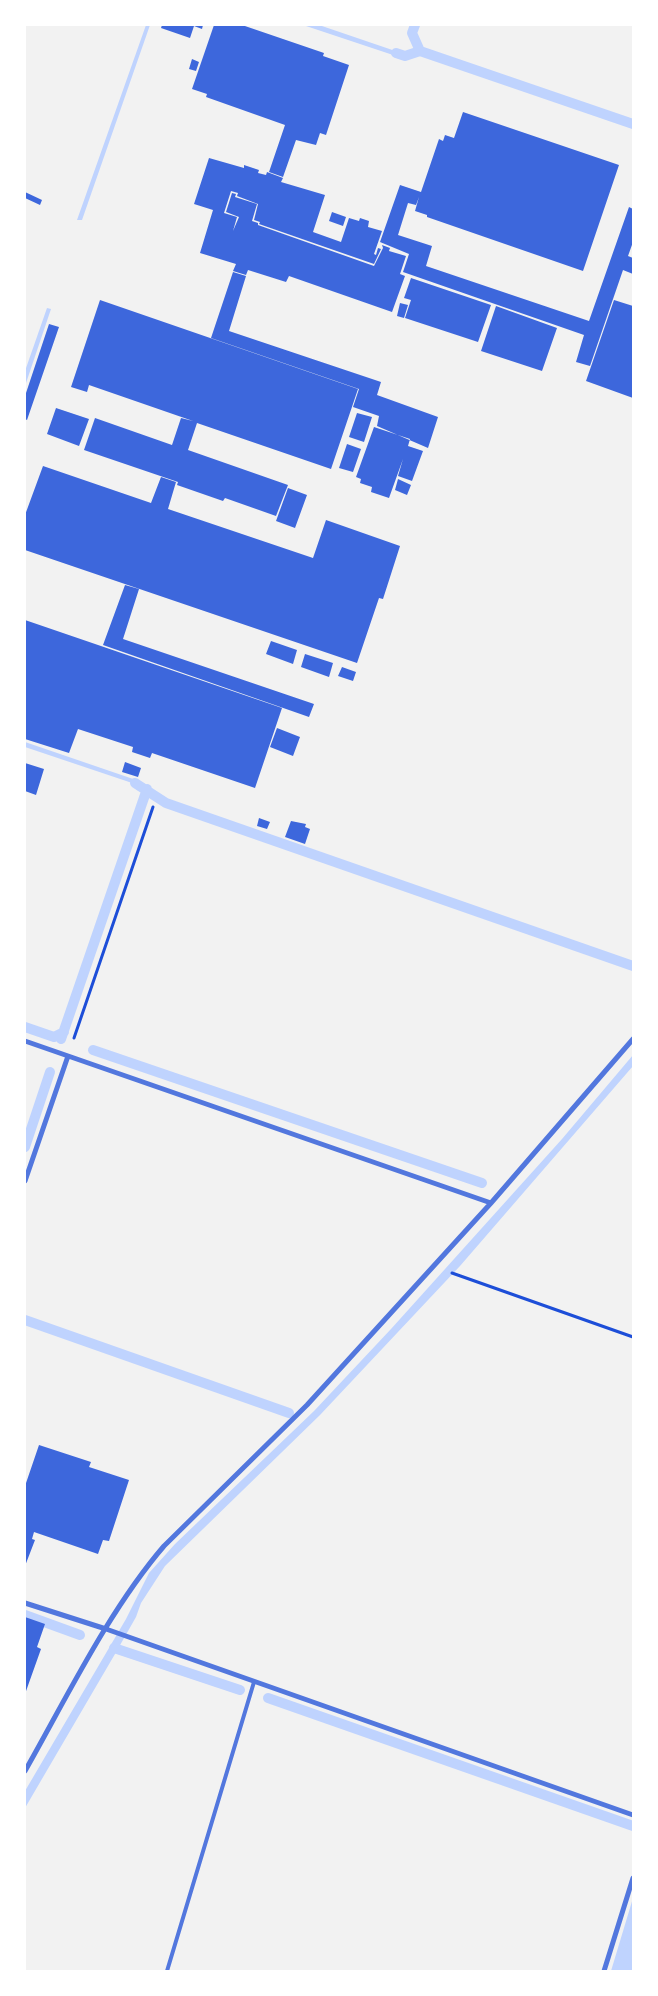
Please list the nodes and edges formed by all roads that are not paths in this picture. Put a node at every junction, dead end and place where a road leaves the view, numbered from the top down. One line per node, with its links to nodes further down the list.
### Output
1 (633, 1040): 5 (street)
2 (25, 1041): 3 (street)
3 (68, 1056): 4 (street); 5 (street)
4 (25, 1181)
5 (491, 1203): 7 (street)
6 (25, 1603): 7 (street)
7 (106, 1629): 8 (street); 9 (street)
8 (254, 1682): 10 (street); 12 (lane)
9 (25, 1771)
10 (633, 1815)
11 (633, 1878): 13 (street)
12 (167, 1971)
13 (604, 1971)

